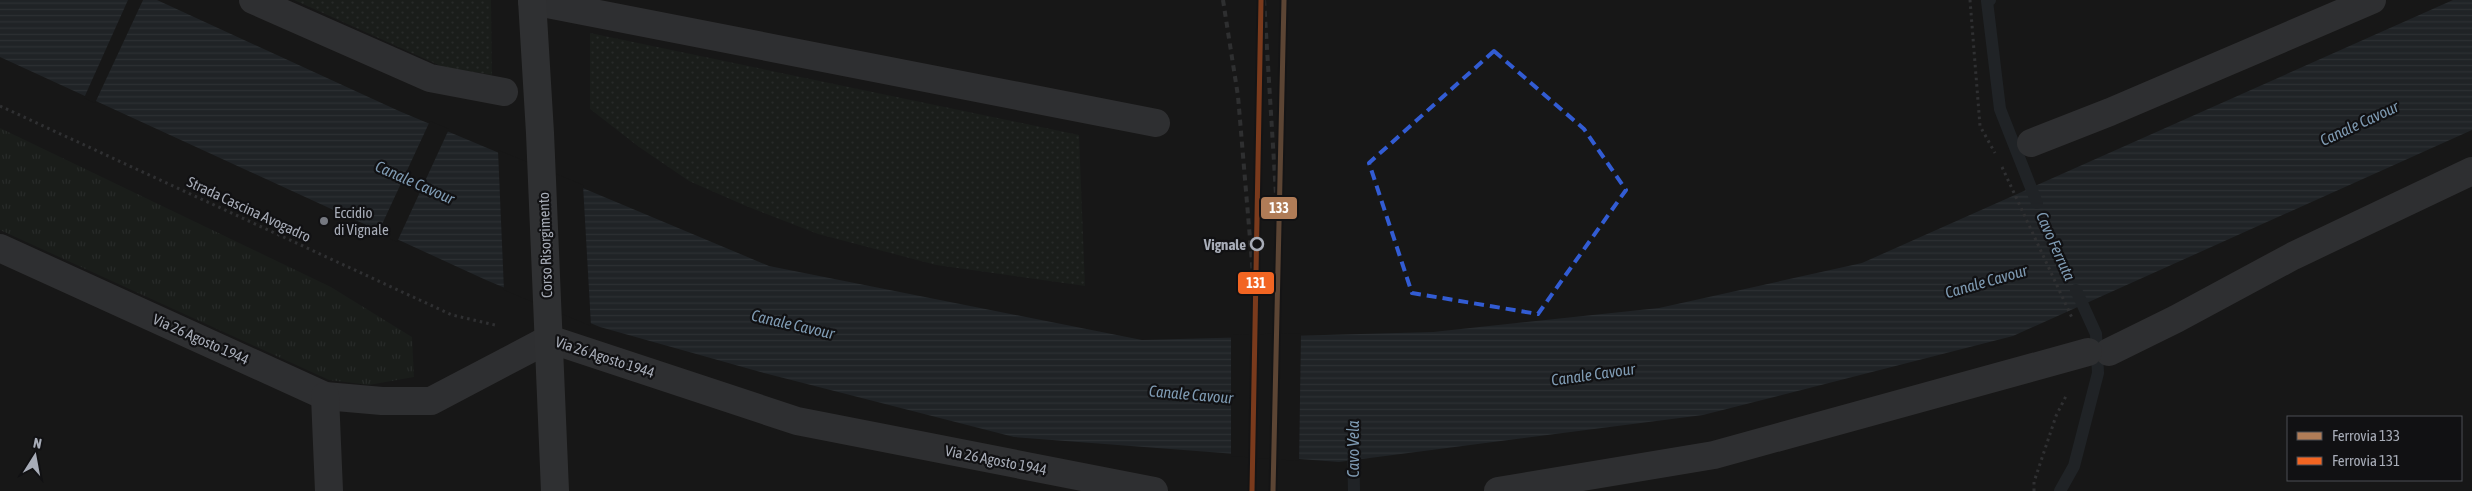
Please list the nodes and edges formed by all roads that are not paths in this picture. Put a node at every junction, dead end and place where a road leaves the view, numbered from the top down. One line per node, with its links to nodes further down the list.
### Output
1 (253, 0): 4 (street)
2 (532, 0): 5 (street); 9 (main road, Corso Risorgimento)
3 (2372, 0): 6 (street)
4 (504, 92)
5 (1156, 123)
6 (2031, 143)
7 (2472, 171): 14 (street)
8 (0, 248): 10 (street, Via 26 Agosto 1944)
9 (549, 329): 10 (street, Via 26 Agosto 1944); 12 (main road, Corso Risorgimento); 13 (street, Via 26 Agosto 1944)
10 (325, 396): 11 (street)
11 (330, 491)
12 (555, 491)
13 (1154, 491)
14 (1498, 491)

